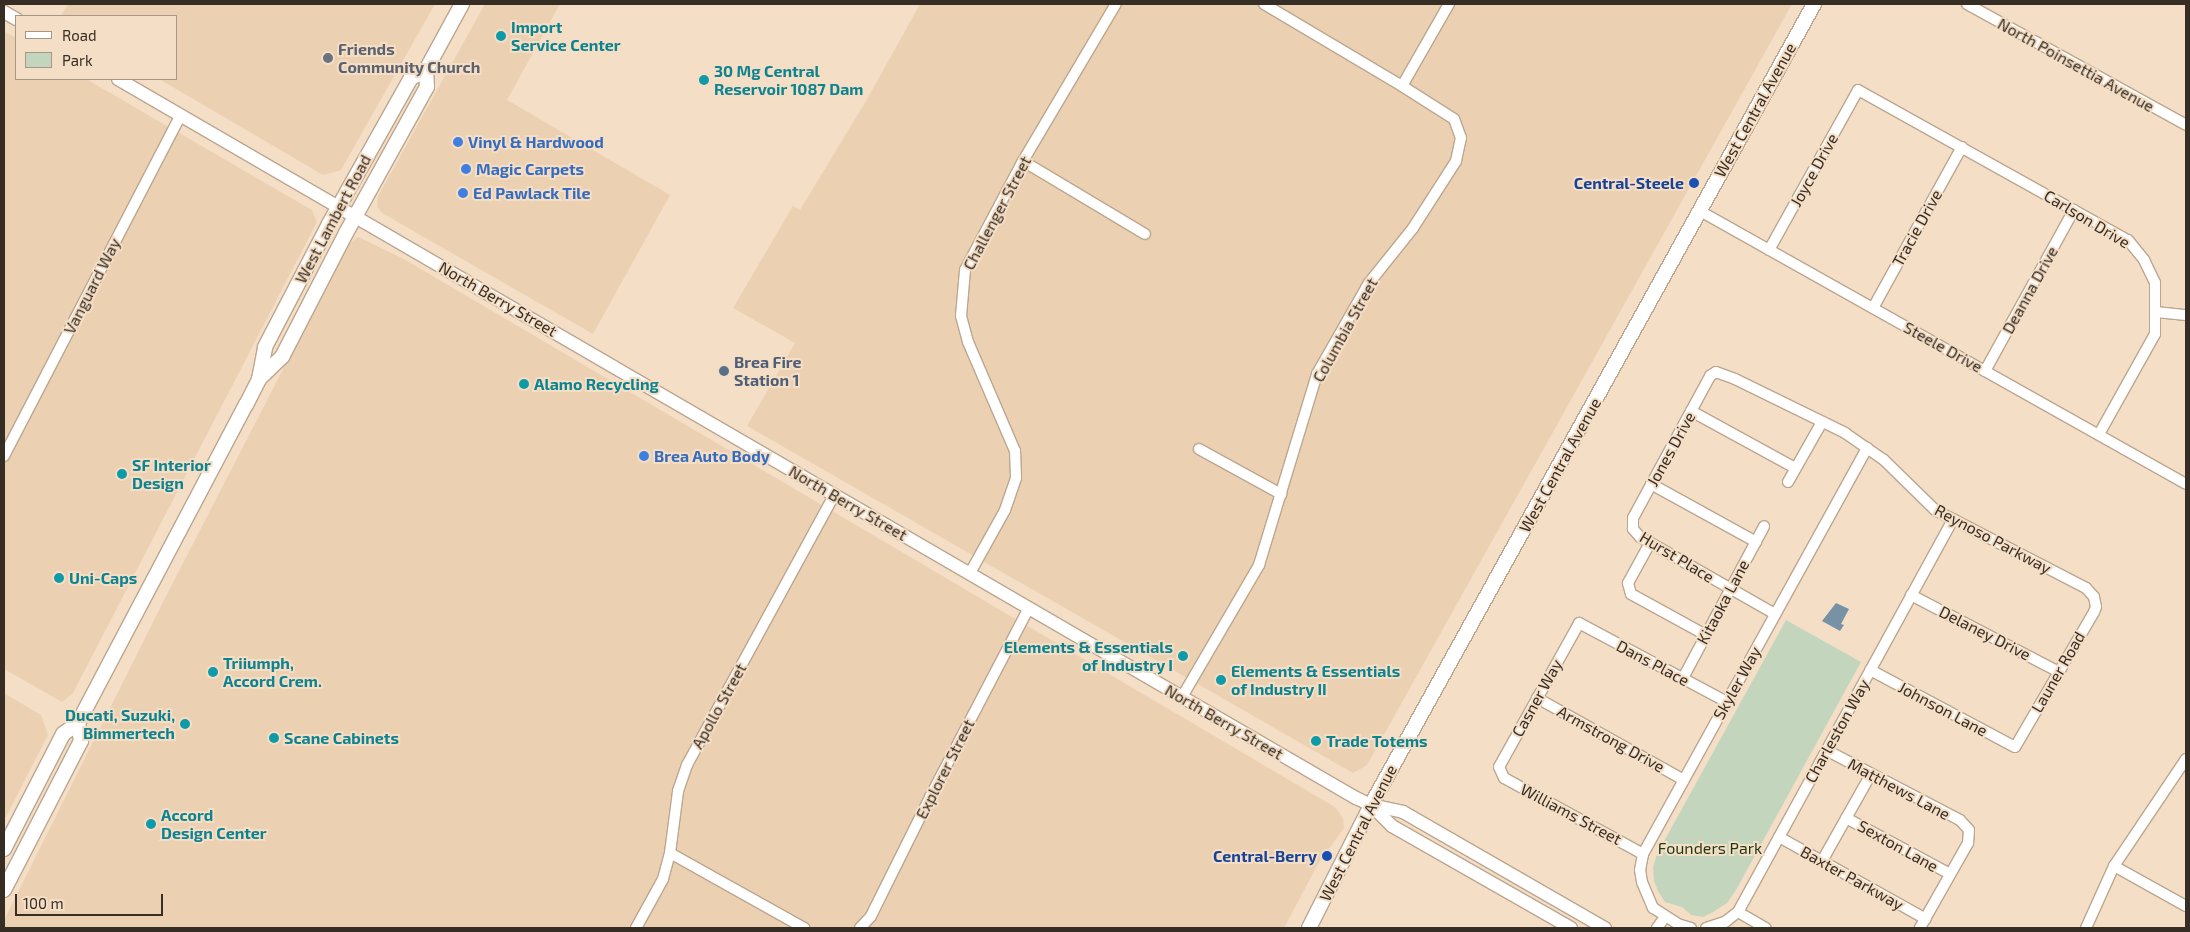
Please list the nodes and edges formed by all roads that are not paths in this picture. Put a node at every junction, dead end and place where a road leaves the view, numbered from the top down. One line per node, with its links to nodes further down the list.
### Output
1 (462, 4): 9 (main road, West Lambert Road)
2 (1116, 4): 16 (street, Challenger Street)
3 (1264, 4): 11 (street)
4 (1449, 4): 11 (street)
5 (1814, 4): 19 (main road, West Central Avenue)
6 (1967, 4): 14 (street, North Poinsettia Avenue)
7 (4, 12): 8 (street)
8 (15, 19)
9 (426, 70): 17 (main road, West Lambert Road); 20 (main road, West Lambert Road)
10 (120, 80): 13 (street, North Berry Street)
11 (1402, 86): 39 (street, Columbia Street)
12 (1858, 90): 15 (street, Carlson Drive); 22 (street, Joyce Drive)
13 (181, 115): 17 (street, North Berry Street); 34 (street, Vanguard Way)
14 (2186, 125)
15 (1962, 147): 18 (street, Carlson Drive); 23 (street, Tracie Drive)
16 (1023, 161): 21 (street); 46 (street, Challenger Street)
17 (339, 207): 20 (street, North Berry Street); 28 (main road, West Lambert Road)
18 (2074, 210): 24 (street, Carlson Drive); 26 (street, Deanna Drive)
19 (1700, 211): 22 (street, Steele Drive); 67 (main road, West Central Avenue)
20 (356, 216): 28 (main road, West Lambert Road); 40 (street, North Berry Street)
21 (1145, 234)
22 (1769, 250): 23 (street, Steele Drive)
23 (1873, 308): 26 (street, Steele Drive)
24 (2156, 312): 25 (street); 31 (street, Carlson Drive)
25 (2186, 315)
26 (1985, 371): 31 (street, Steele Drive)
27 (1716, 372): 29 (street, Jones Drive); 30 (street, Reynoso Parkway)
28 (259, 379): 60 (main road, West Lambert Road)
29 (1691, 411): 35 (street); 37 (street, Jones Drive)
30 (1822, 422): 32 (street, Reynoso Parkway); 35 (street)
31 (2098, 434): 38 (street, Steele Drive)
32 (1866, 448): 41 (street, Reynoso Parkway); 51 (street, Skyler Way)
33 (1199, 449): 39 (street)
34 (4, 456)
35 (1796, 468): 36 (street)
36 (1788, 482)
37 (1652, 484): 43 (street, Jones Drive); 44 (street)
38 (2186, 484)
39 (1281, 494): 57 (street, Columbia Street)
40 (834, 495): 46 (street, North Berry Street); 71 (street, Apollo Street)
41 (1952, 519): 48 (street, Charleston Way); 49 (street, Reynoso Parkway)
42 (1764, 526): 44 (street, Kitaoka Lane)
43 (1633, 529): 45 (street, Hurst Place)
44 (1756, 542): 47 (street, Kitaoka Lane)
45 (1650, 543): 47 (street, Hurst Place); 53 (street)
46 (970, 573): 50 (street, North Berry Street)
47 (1730, 589): 51 (street, Hurst Place); 53 (street, Kitaoka Lane)
48 (1911, 596): 54 (street, Charleston Way); 55 (street, Delaney Drive)
49 (2094, 596): 55 (street, Launer Road)
50 (1029, 608): 57 (street, North Berry Street); 84 (street, Explorer Street)
51 (1775, 614): 59 (street, Skyler Way)
52 (1579, 623): 56 (street, Dans Place); 58 (street, Casner Way)
53 (1706, 634): 56 (street, Kitaoka Lane)
54 (1870, 670): 61 (street, Johnson Lane); 62 (street, Charleston Way)
55 (2058, 672): 61 (street, Launer Road)
56 (1683, 678): 59 (street, Dans Place)
57 (1182, 697): 67 (street, North Berry Street)
58 (1537, 698): 64 (street, Casner Way); 66 (street, Armstrong Drive)
59 (1727, 702): 66 (street, Skyler Way)
60 (78, 723): 70 (main road, West Lambert Road); 76 (main road, West Lambert Road)
61 (2015, 747)
62 (1826, 750): 65 (street, Matthews Lane); 69 (street, Charleston Way)
63 (2186, 759): 74 (street)
64 (1500, 773): 72 (street, Williams Street)
65 (1871, 774): 68 (street); 75 (street, Matthews Lane)
66 (1684, 780): 72 (street, Skyler Way)
67 (1371, 805): 85 (main road, West Central Avenue); 86 (street, North Berry Street); 87 (street, North Berry Street)
68 (1846, 818): 73 (street); 75 (street, Sexton Lane)
69 (1779, 837): 73 (street, Baxter Parkway); 78 (street, Charleston Way)
70 (4, 849)
71 (670, 853): 82 (street, Apollo Street); 83 (street)
72 (1643, 854): 79 (street, Skyler Way)
73 (1822, 861): 80 (street, Baxter Parkway)
74 (2114, 866): 77 (street); 93 (street)
75 (1950, 874): 80 (street)
76 (4, 890)
77 (2186, 906)
78 (1738, 912): 90 (street); 91 (street)
79 (1665, 917): 81 (street); 88 (street)
80 (1926, 918): 92 (street)
81 (1677, 926): 89 (street)
82 (636, 928)
83 (804, 928)
84 (860, 928)
85 (1309, 928)
86 (1571, 928)
87 (1605, 928)
88 (1657, 928)
89 (1691, 928)
90 (1706, 928)
91 (1766, 928)
92 (1920, 928)
93 (2086, 928)

